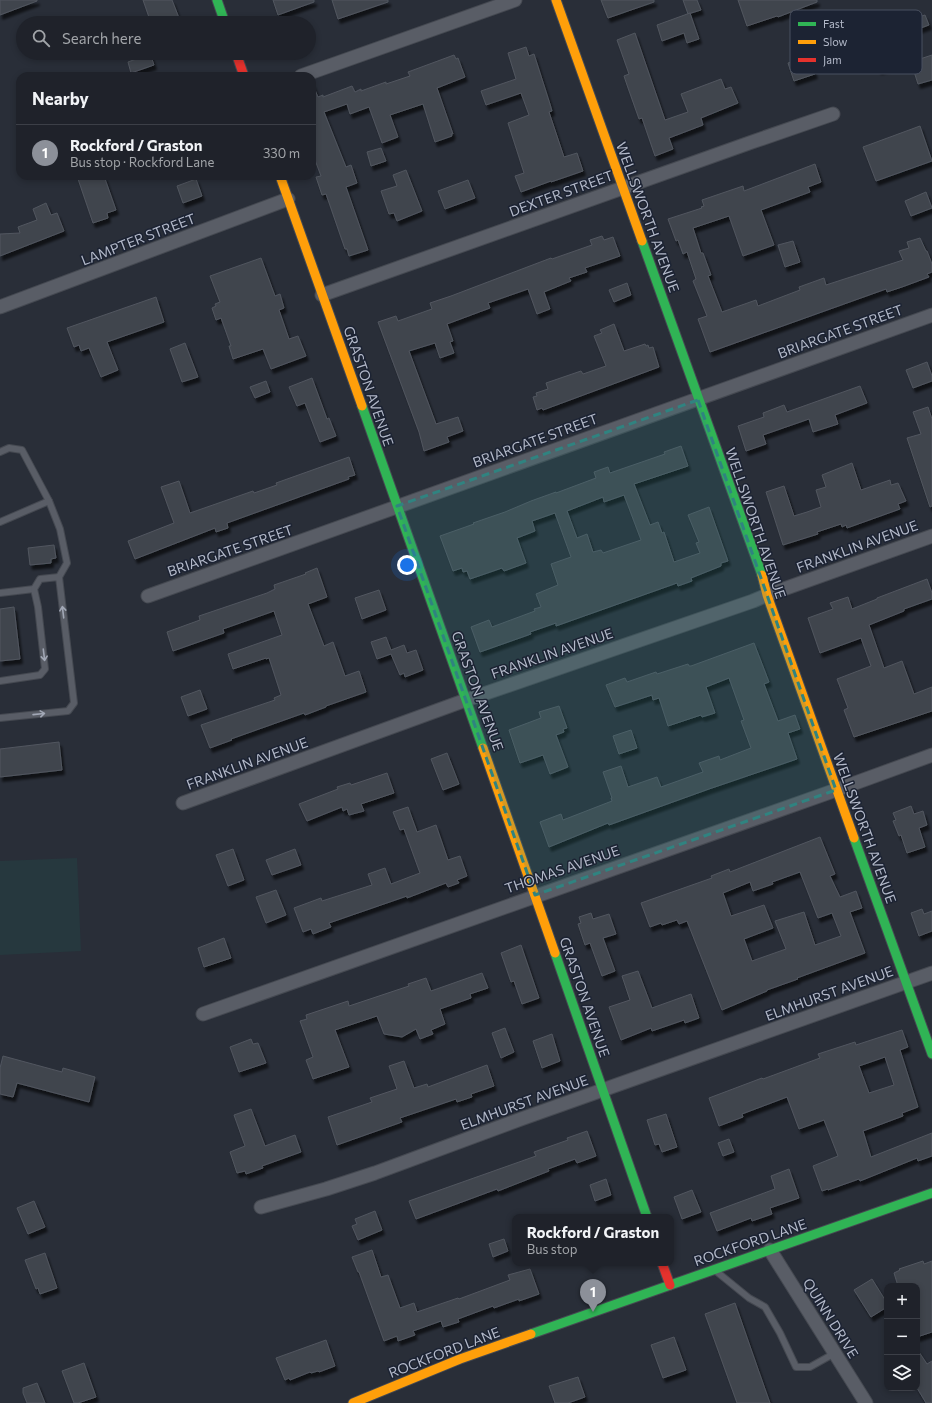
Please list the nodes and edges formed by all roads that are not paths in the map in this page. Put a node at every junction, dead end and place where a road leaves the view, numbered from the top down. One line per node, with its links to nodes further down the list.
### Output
1 (217, 0): 4 (street)
2 (515, 0): 7 (street)
3 (556, 0): 10 (street, WELLSWORTH AVENUE)
4 (223, 16)
5 (238, 60): 6 (street)
6 (243, 72)
7 (312, 72)
8 (833, 114): 10 (street, DEXTER STREET)
9 (281, 180): 11 (street, GRASTON AVENUE)
10 (623, 188): 12 (street, DEXTER STREET); 15 (street, WELLSWORTH AVENUE)
11 (288, 199): 12 (street, GRASTON AVENUE); 13 (street, LAMPTER STREET)
12 (322, 295): 18 (street, GRASTON AVENUE)
13 (0, 308)
14 (932, 315): 15 (street, BRIARGATE STREET)
15 (698, 400): 18 (street, BRIARGATE STREET); 24 (street, WELLSWORTH AVENUE)
16 (0, 452): 17 (lane)
17 (49, 501): 19 (lane); 21 (lane)
18 (397, 506): 25 (street, BRIARGATE STREET); 27 (street, GRASTON AVENUE)
19 (0, 522)
20 (932, 536): 24 (street, FRANKLIN AVENUE)
21 (59, 577): 22 (lane); 28 (lane, one-way to 21)
22 (34, 589): 23 (lane); 26 (lane, one-way to 26)
23 (0, 593)
24 (767, 595): 27 (street, FRANKLIN AVENUE); 30 (street, WELLSWORTH AVENUE)
25 (148, 596)
26 (0, 681)
27 (466, 700): 31 (street, FRANKLIN AVENUE); 32 (street, GRASTON AVENUE)
28 (0, 718)
29 (932, 755): 30 (street, THOMAS AVENUE)
30 (836, 790): 32 (street, THOMAS AVENUE); 34 (street, WELLSWORTH AVENUE)
31 (183, 803)
32 (535, 895): 35 (street, THOMAS AVENUE); 37 (street, GRASTON AVENUE)
33 (932, 973): 34 (street, ELMHURST AVENUE)
34 (907, 982): 36 (street, WELLSWORTH AVENUE); 37 (street, ELMHURST AVENUE)
35 (203, 1014)
36 (932, 1054)
37 (603, 1090): 39 (street, ELMHURST AVENUE); 40 (street, GRASTON AVENUE)
38 (932, 1193): 41 (street, ROCKFORD LANE)
39 (261, 1207)
40 (646, 1214)
41 (770, 1250): 43 (street, ROCKFORD LANE); 45 (street, QUINN DRIVE)
42 (663, 1266): 44 (street)
43 (715, 1269): 44 (street, ROCKFORD LANE); 45 (lane)
44 (670, 1285): 46 (street, ROCKFORD LANE)
45 (835, 1353): 47 (street, QUINN DRIVE)
46 (353, 1403)
47 (866, 1403)

